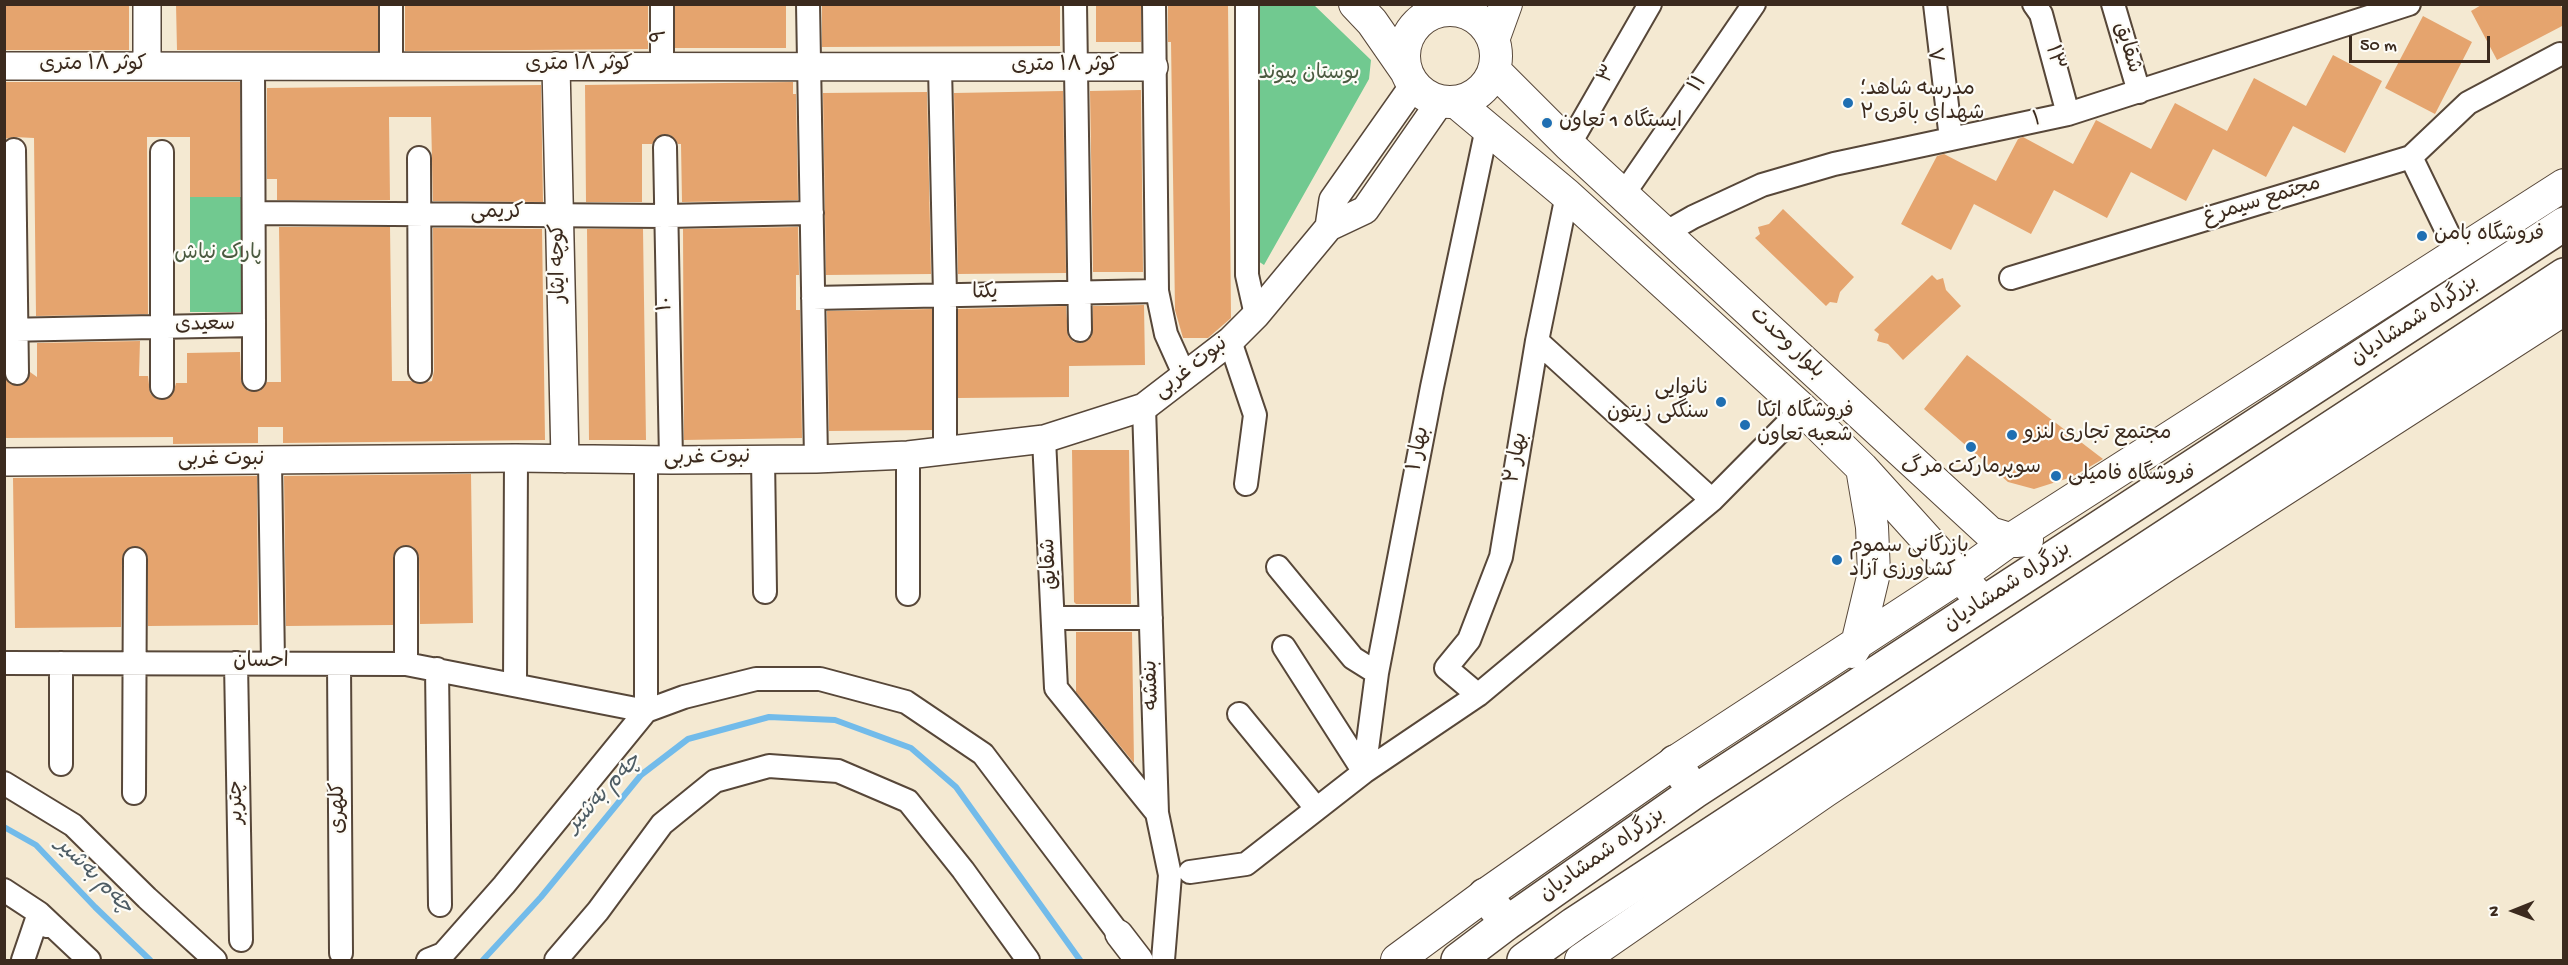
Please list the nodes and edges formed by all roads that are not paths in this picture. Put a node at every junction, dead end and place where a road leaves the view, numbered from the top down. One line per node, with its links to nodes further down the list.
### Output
1 (147, 4): 21 (street)
2 (391, 4): 23 (street)
3 (663, 4): 26 (street, ۹)
4 (808, 4): 25 (street)
5 (1075, 4): 28 (street)
6 (1154, 4): 29 (street)
7 (1247, 4): 62 (street)
8 (1355, 4): 30 (main road)
9 (1506, 4): 19 (main road)
10 (1650, 4): 36 (street, ۳)
11 (1754, 4): 44 (street, ۱۱)
12 (1935, 4): 35 (street, ۸)
13 (2034, 4): 33 (street, ۱۳)
14 (2113, 4): 31 (street, شقایق)
15 (2409, 4): 17 (street, ۱)
16 (1442, 8): 19 (main road); 30 (main road)
17 (2373, 10): 31 (street, ۱)
18 (2560, 54): 40 (street)
19 (1494, 55): 32 (main road); 36 (main road, بلوار وحدت)
20 (4, 66): 21 (street, کوثر ۱۸ متری)
21 (147, 66): 22 (street, کوثر ۱۸ متری)
22 (253, 66): 23 (street, کوثر ۱۸ متری); 45 (street, سعیدی)
23 (391, 66): 24 (street, کوثر ۱۸ متری)
24 (556, 66): 26 (street, کوثر ۱۸ متری); 48 (street, کوچه ایثار)
25 (809, 66): 26 (street, کوثر ۱۸ متری); 27 (street, کوثر ۱۸ متری); 46 (street)
26 (662, 67)
27 (940, 67): 28 (street, کوثر ۱۸ متری); 59 (street)
28 (1075, 67): 29 (street, کوثر ۱۸ متری); 57 (street)
29 (1154, 67): 56 (street)
30 (1410, 78): 32 (main road); 51 (street, نبوت غربی)
31 (2139, 92): 33 (street, ۱)
32 (1448, 102): 34 (main road, بلوار وحدت); 51 (street, نبوت غربی)
33 (2068, 114): 35 (street, ۱)
34 (1487, 128): 43 (main road, بلوار وحدت); 116 (street, بهار ۱)
35 (1951, 139): 52 (street, ۱)
36 (1569, 145): 44 (main road, بلوار وحدت)
37 (665, 147): 49 (street, ۱۰)
38 (14, 150): 66 (street)
39 (162, 152): 65 (street)
40 (2411, 157): 53 (street); 55 (street, مجتمع سیمرغ)
41 (419, 158): 47 (street)
42 (2564, 185): 53 (main road)
43 (1567, 195): 69 (street, بهار ۲); 76 (main road, بلوار وحدت)
44 (1623, 195): 52 (main road, بلوار وحدت)
45 (255, 213): 47 (street, کریمی); 64 (street, سعیدی)
46 (812, 213): 49 (street, کریمی); 60 (street)
47 (419, 214): 48 (street, کریمی); 70 (street)
48 (559, 215): 49 (street, کریمی); 82 (street, کوچه ایثار)
49 (666, 216): 84 (street, ۱۰)
50 (2564, 224): 63 (highway, بزرگراه شمشادیان)
51 (1329, 226): 62 (street, نبوت غربی)
52 (1665, 233): 90 (main road, بلوار وحدت)
53 (2458, 254): 58 (main road)
54 (2564, 275): 96 (highway, بزرگراه شمشادیان)
55 (2011, 278)
56 (1157, 291): 57 (street, یکتا); 72 (street)
57 (1079, 292): 59 (street, یکتا); 67 (street)
58 (2396, 293): 63 (main road); 92 (main road)
59 (945, 295): 60 (street, یکتا); 78 (street)
60 (813, 298): 83 (street)
61 (2564, 309): 97 (main road)
62 (1256, 315): 68 (street, نبوت غربی)
63 (2415, 321): 91 (highway, بزرگراه شمشادیان)
64 (254, 326): 65 (street, سعیدی); 73 (street)
65 (163, 327): 66 (street, سعیدی); 74 (street)
66 (10, 330): 71 (street)
67 (1080, 330)
68 (1230, 341): 72 (street, نبوت غربی); 88 (street)
69 (1537, 341): 89 (street); 118 (street, بهار ۲)
70 (420, 371)
71 (17, 373)
72 (1184, 374): 75 (street, نبوت غربی)
73 (254, 379)
74 (162, 387)
75 (1144, 407): 77 (street, نبوت غربی); 105 (street, بنفشه)
76 (1802, 409): 87 (main road, بلوار وحدت); 89 (street)
77 (1044, 439): 78 (street, نبوت غربی); 104 (street, شقایق)
78 (945, 450): 79 (street, نبوت غربی)
79 (908, 455): 83 (street, نبوت غربی); 101 (street)
80 (516, 458): 82 (street, نبوت غربی); 85 (street, نبوت غربی); 117 (street)
81 (763, 458): 83 (street, نبوت غربی); 84 (street, نبوت غربی); 100 (street)
82 (565, 459): 84 (street, نبوت غربی)
83 (816, 459)
84 (658, 460): 119 (street, ۱۰)
85 (270, 461): 86 (street, نبوت غربی); 112 (street)
86 (4, 462)
87 (1862, 468): 93 (main road, بلوار وحدت); 106 (main road)
88 (1246, 484)
89 (1713, 500): 118 (street)
90 (1972, 515): 92 (main road, بلوار وحدت); 93 (main road)
91 (2110, 522): 92 (main road); 103 (highway, بزرگراه شمشادیان)
92 (2010, 540): 99 (main road)
93 (1933, 546): 99 (main road, بلوار وحدت)
94 (406, 558): 114 (street)
95 (135, 559): 110 (street)
96 (2126, 561): 97 (main road); 102 (main road); 150 (highway, بزرگراه شمشادیان)
97 (2165, 566): 102 (main road)
98 (1278, 567): 116 (street)
99 (1960, 576): 103 (main road, بلوار وحدت); 106 (main road)
100 (765, 592)
101 (908, 594)
102 (2120, 596): 151 (main road)
103 (1984, 604): 121 (highway, بزرگراه شمشادیان)
104 (1053, 618): 105 (street); 129 (street, شقایق)
105 (1151, 618): 129 (street, بنفشه)
106 (1857, 644): 121 (main road); 122 (main road)
107 (1284, 647): 124 (street)
108 (4, 663): 109 (street, احسان)
109 (61, 663): 110 (street, احسان); 123 (street)
110 (134, 663): 111 (street, احسان); 127 (street)
111 (236, 663): 112 (street, احسان); 137 (street, چتربر)
112 (273, 663): 113 (street, احسان)
113 (339, 664): 114 (street, احسان); 138 (street, کلهری)
114 (406, 664): 115 (street, احسان)
115 (437, 669): 117 (street, احسان); 133 (street)
116 (1377, 673): 124 (street, بهار ۱)
117 (515, 684): 119 (street, احسان)
118 (1478, 695): 124 (street)
119 (646, 711): 136 (street); 143 (street)
120 (1239, 714): 128 (street)
121 (1804, 719): 126 (highway, بزرگراه شمشادیان)
122 (1675, 762): 126 (highway); 132 (main road)
123 (61, 764)
124 (1364, 772): 128 (street)
125 (4, 783): 142 (street)
126 (1694, 792): 135 (highway, بزرگراه شمشادیان)
127 (134, 793)
128 (1316, 808): 130 (street)
129 (1157, 813): 147 (street, بنفشه)
130 (1190, 872)
131 (4, 890): 134 (street)
132 (1485, 895): 135 (highway); 148 (main road)
133 (440, 905)
134 (39, 913): 139 (street); 140 (street); 141 (street)
135 (1507, 923): 149 (highway, بزرگراه شمشادیان)
136 (1119, 934): 146 (street)
137 (241, 940)
138 (342, 953)
139 (23, 960)
140 (68, 960)
141 (89, 960)
142 (215, 960)
143 (428, 960)
144 (556, 960): 145 (street)
145 (1028, 960)
146 (1139, 960)
147 (1162, 960)
148 (1397, 960)
149 (1458, 960)
150 (1524, 960)
151 (1581, 960)

